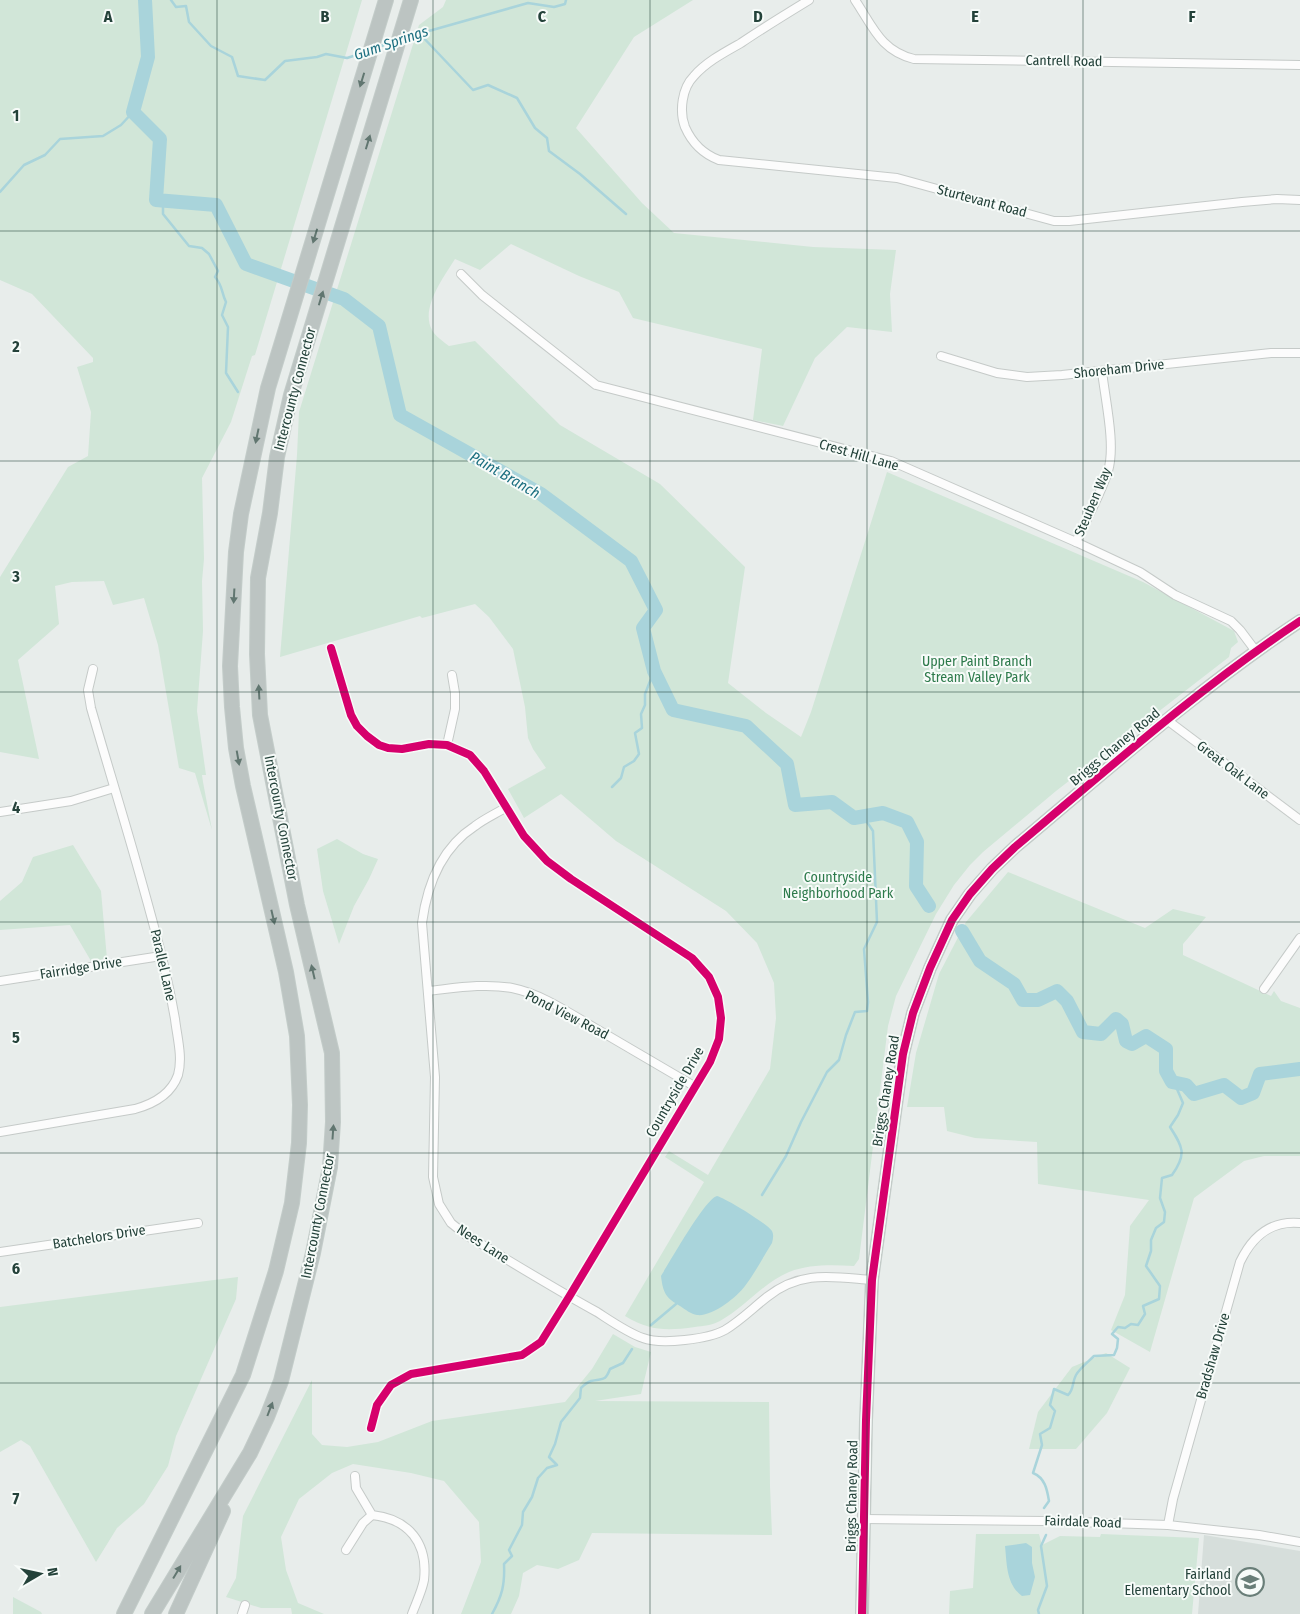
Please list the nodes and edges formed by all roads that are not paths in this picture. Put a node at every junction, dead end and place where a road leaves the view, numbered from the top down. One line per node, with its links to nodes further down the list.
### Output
1 (386, 0): 44 (highway, Intercounty Connector, one-way to 44)
2 (411, 0): 36 (highway, Intercounty Connector, one-way to 2)
3 (809, 0): 6 (street, Sturtevant Road)
4 (855, 0): 5 (street, Cantrell Road)
5 (1300, 65)
6 (1300, 200)
7 (461, 274): 11 (street, Crest Hill Lane)
8 (1300, 353): 10 (street, Shoreham Drive)
9 (941, 356): 10 (street, Shoreham Drive)
10 (1102, 372): 11 (street, Steuben Way)
11 (1076, 542): 14 (street, Crest Hill Lane)
12 (1300, 620): 14 (main road, Briggs Chaney Road)
13 (331, 648): 18 (street, Countryside Drive)
14 (1255, 650): 17 (main road, Briggs Chaney Road)
15 (93, 669): 19 (street, Parallel Lane)
16 (452, 675): 18 (street)
17 (1167, 720): 22 (street, Great Oak Lane); 33 (main road, Briggs Chaney Road)
18 (447, 745): 20 (street, Countryside Drive)
19 (114, 788): 21 (street); 24 (street, Parallel Lane)
20 (505, 808): 27 (street, Nees Lane); 28 (street, Countryside Drive)
21 (0, 812)
22 (1300, 820)
23 (1300, 938): 26 (street)
24 (161, 956): 25 (street, Fairridge Drive); 29 (street, Parallel Lane)
25 (0, 981)
26 (1264, 989)
27 (428, 991): 28 (street, Pond View Road); 34 (street, Nees Lane)
28 (694, 1086): 34 (street, Countryside Drive)
29 (0, 1132)
30 (198, 1223): 32 (street, Batchelors Drive)
31 (1300, 1223): 40 (street, Bradshaw Drive)
32 (0, 1252)
33 (872, 1280): 34 (street, Nees Lane); 39 (main road, Briggs Chaney Road)
34 (570, 1297): 35 (street, Countryside Drive)
35 (371, 1428)
36 (250, 1453): 45 (highway, Intercounty Connector, one-way to 36); 46 (highway)
37 (354, 1476): 38 (street)
38 (372, 1515): 42 (street); 48 (street)
39 (864, 1519): 40 (street, Fairdale Road); 49 (main road, Briggs Chaney Road)
40 (1168, 1525): 41 (street, Fairdale Road)
41 (1300, 1542)
42 (346, 1550)
43 (244, 1605): 47 (street)
44 (124, 1614)
45 (152, 1614)
46 (176, 1614)
47 (242, 1614)
48 (412, 1614)
49 (862, 1614)

